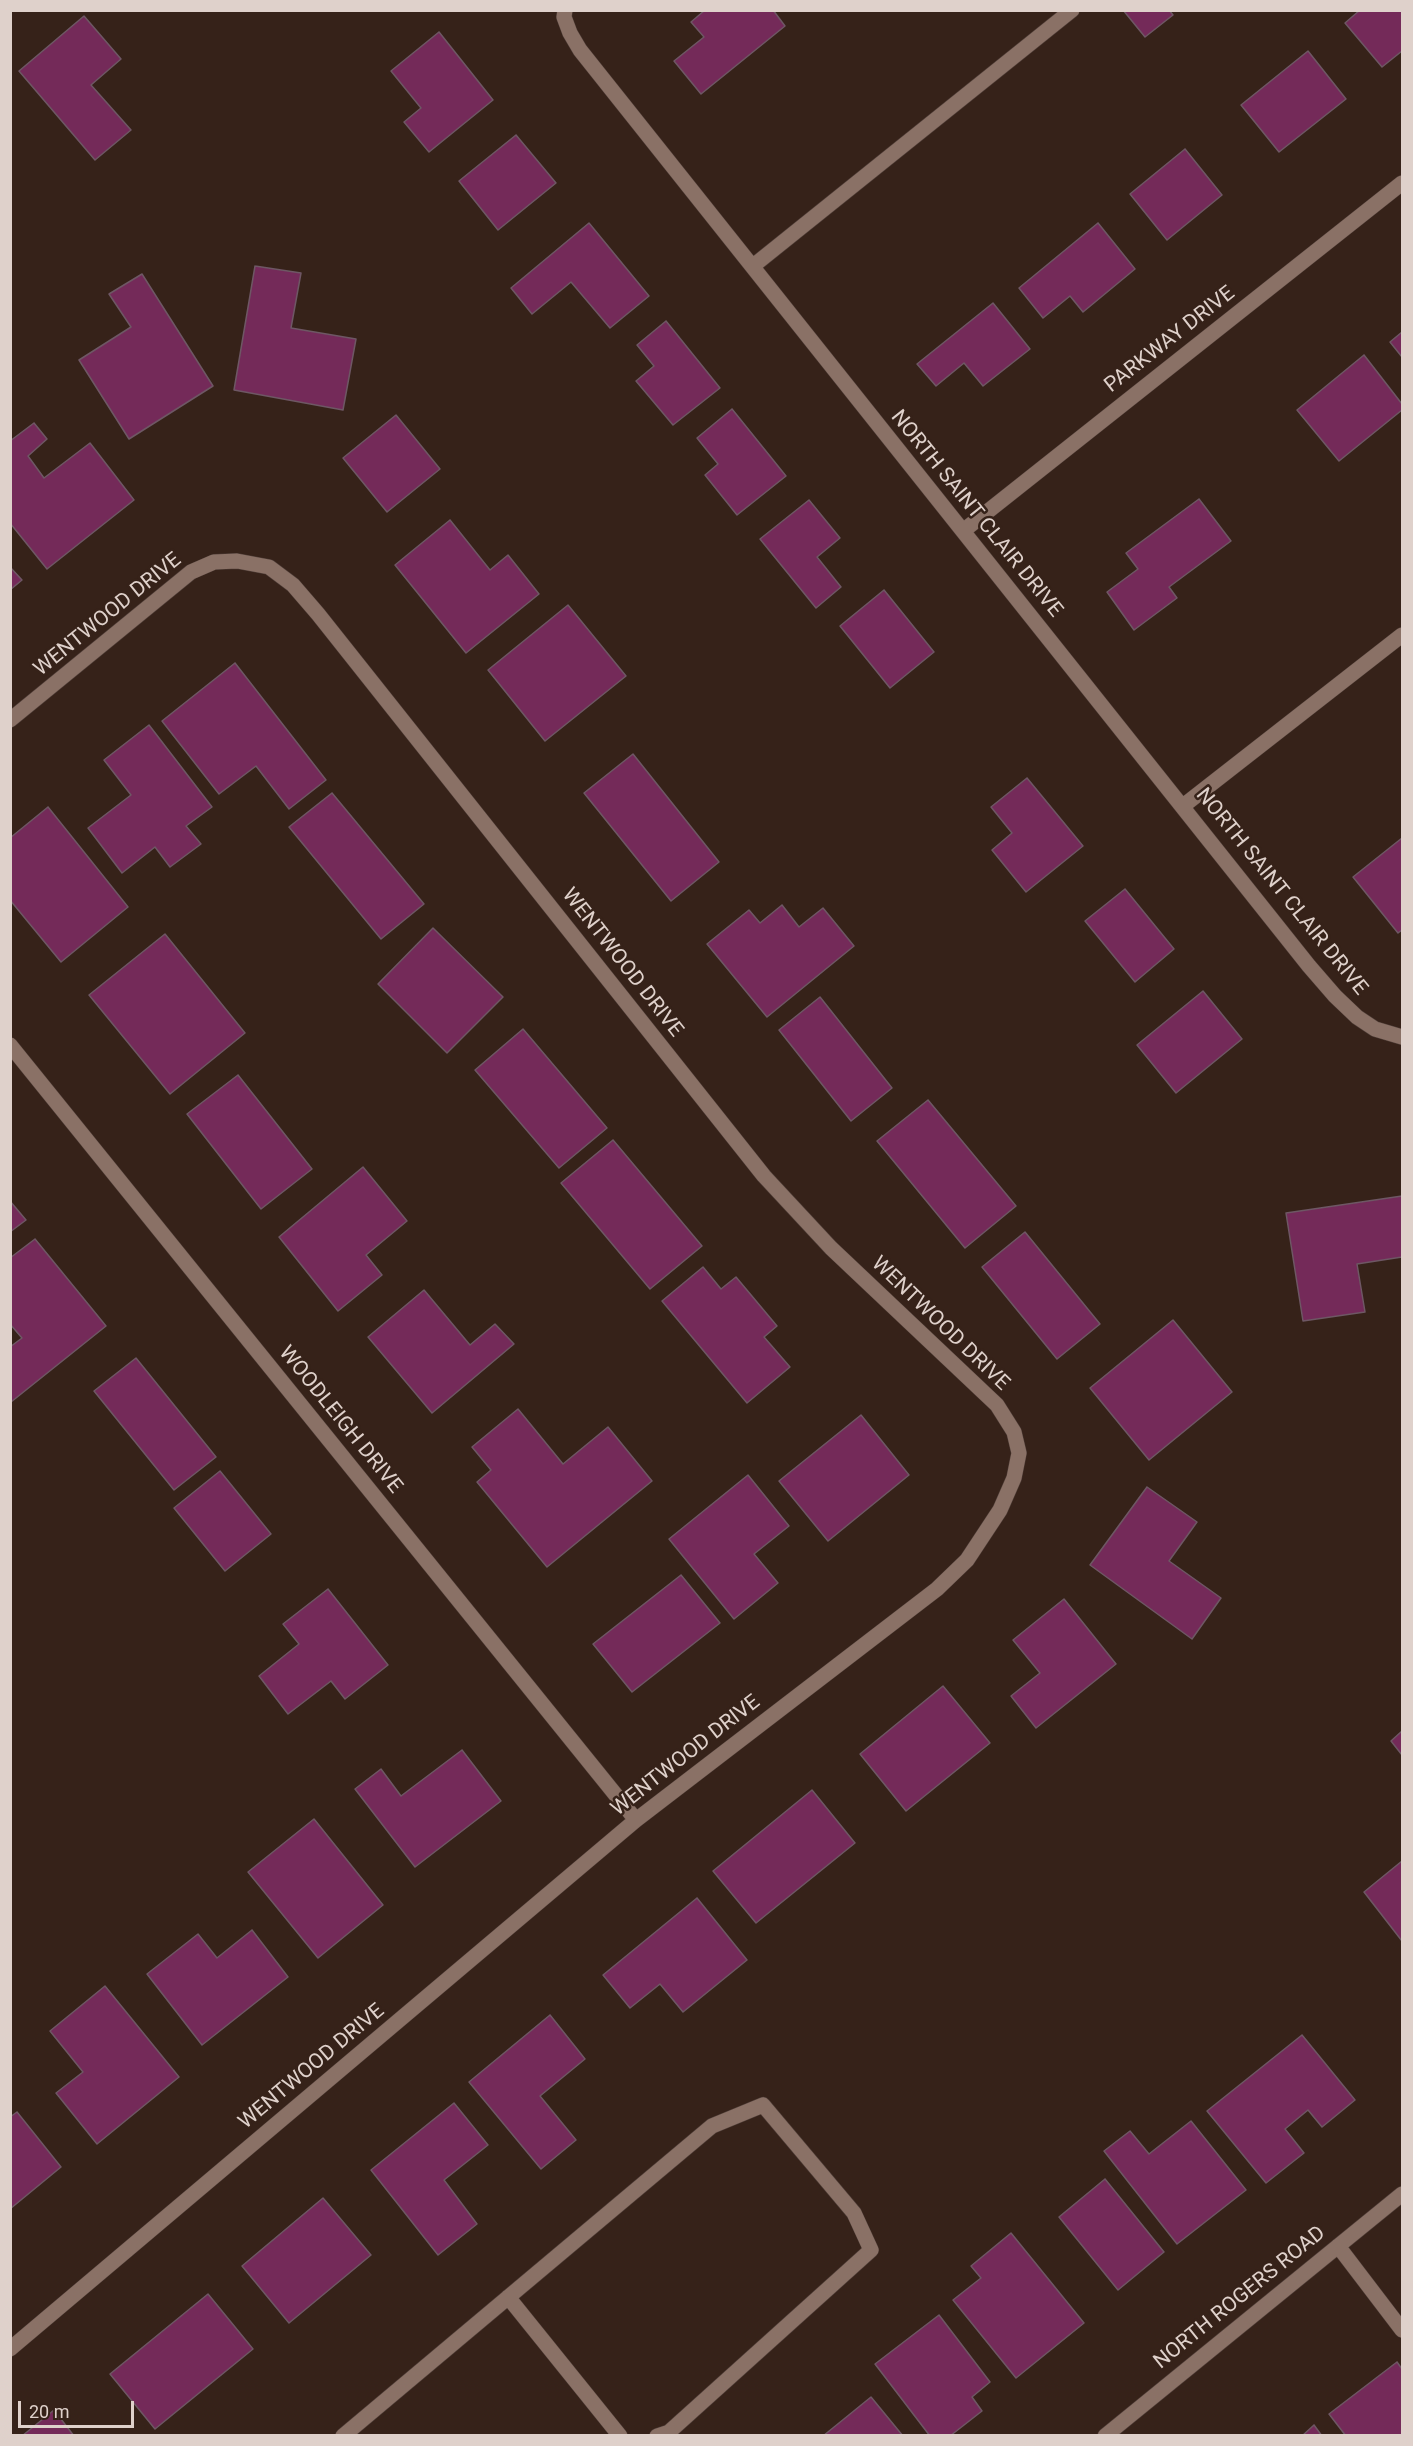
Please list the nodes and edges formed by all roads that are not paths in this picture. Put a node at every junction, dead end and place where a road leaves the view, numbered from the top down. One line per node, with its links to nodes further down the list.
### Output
1 (565, 10): 4 (street, NORTH SAINT CLAIR DRIVE)
2 (1072, 10): 4 (street)
3 (1402, 183): 5 (street, PARKWAY DRIVE)
4 (753, 266): 5 (street, NORTH SAINT CLAIR DRIVE)
5 (963, 531): 8 (street, NORTH SAINT CLAIR DRIVE)
6 (1402, 635): 8 (street)
7 (10, 720): 11 (street, WENTWOOD DRIVE)
8 (1182, 806): 9 (street, NORTH SAINT CLAIR DRIVE)
9 (1402, 1037)
10 (10, 1045): 11 (street, WOODLEIGH DRIVE)
11 (636, 1820): 16 (street, WENTWOOD DRIVE)
12 (1402, 2194): 13 (street, NORTH ROGERS ROAD)
13 (1338, 2246): 15 (street); 20 (street, NORTH ROGERS ROAD)
14 (508, 2297): 17 (street); 18 (street); 19 (street)
15 (1402, 2330)
16 (10, 2349)
17 (344, 2436)
18 (620, 2436)
19 (657, 2436)
20 (1105, 2436)

